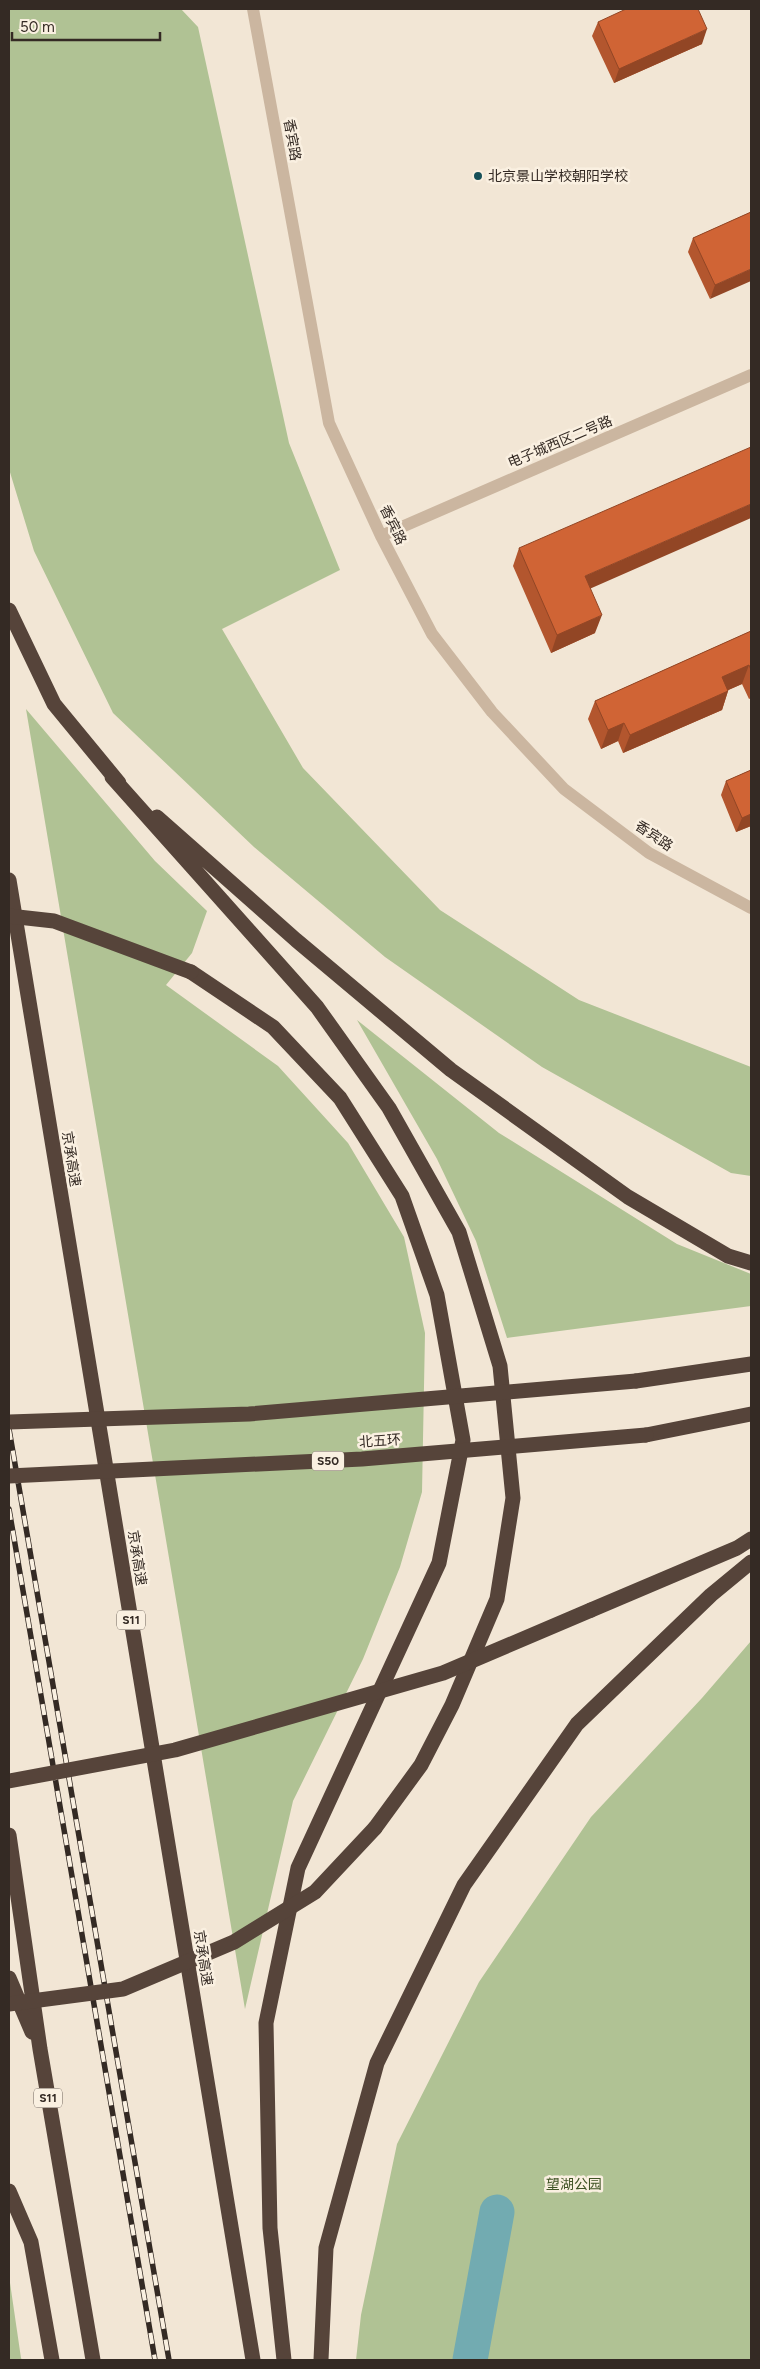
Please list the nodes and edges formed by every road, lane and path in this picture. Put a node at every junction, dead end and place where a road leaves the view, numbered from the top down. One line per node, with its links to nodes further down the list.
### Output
1 (253, 9): 3 (street, 香宾路)
2 (751, 375): 3 (street, 电子城西区二号路)
3 (381, 536): 7 (street, 香宾路)
4 (9, 610): 5 (highway)
5 (112, 777): 9 (highway); 19 (highway, bridge)
6 (9, 880): 24 (highway, 京承高速 / S11)
7 (751, 908)
8 (9, 916): 25 (highway, bridge)
9 (751, 1262)
10 (751, 1364): 12 (highway, bridge)
11 (751, 1414): 13 (highway, 北五环 / S50, bridge)
12 (9, 1422)
13 (9, 1476)
14 (751, 1539): 16 (highway, bridge)
15 (751, 1562): 26 (highway)
16 (9, 1781)
17 (9, 1835): 20 (highway, S11)
18 (9, 1978): 20 (highway)
19 (9, 2004)
20 (40, 2049): 23 (highway, S11)
21 (9, 2190): 22 (highway)
22 (52, 2360)
23 (93, 2360)
24 (253, 2360)
25 (284, 2360)
26 (321, 2360)

